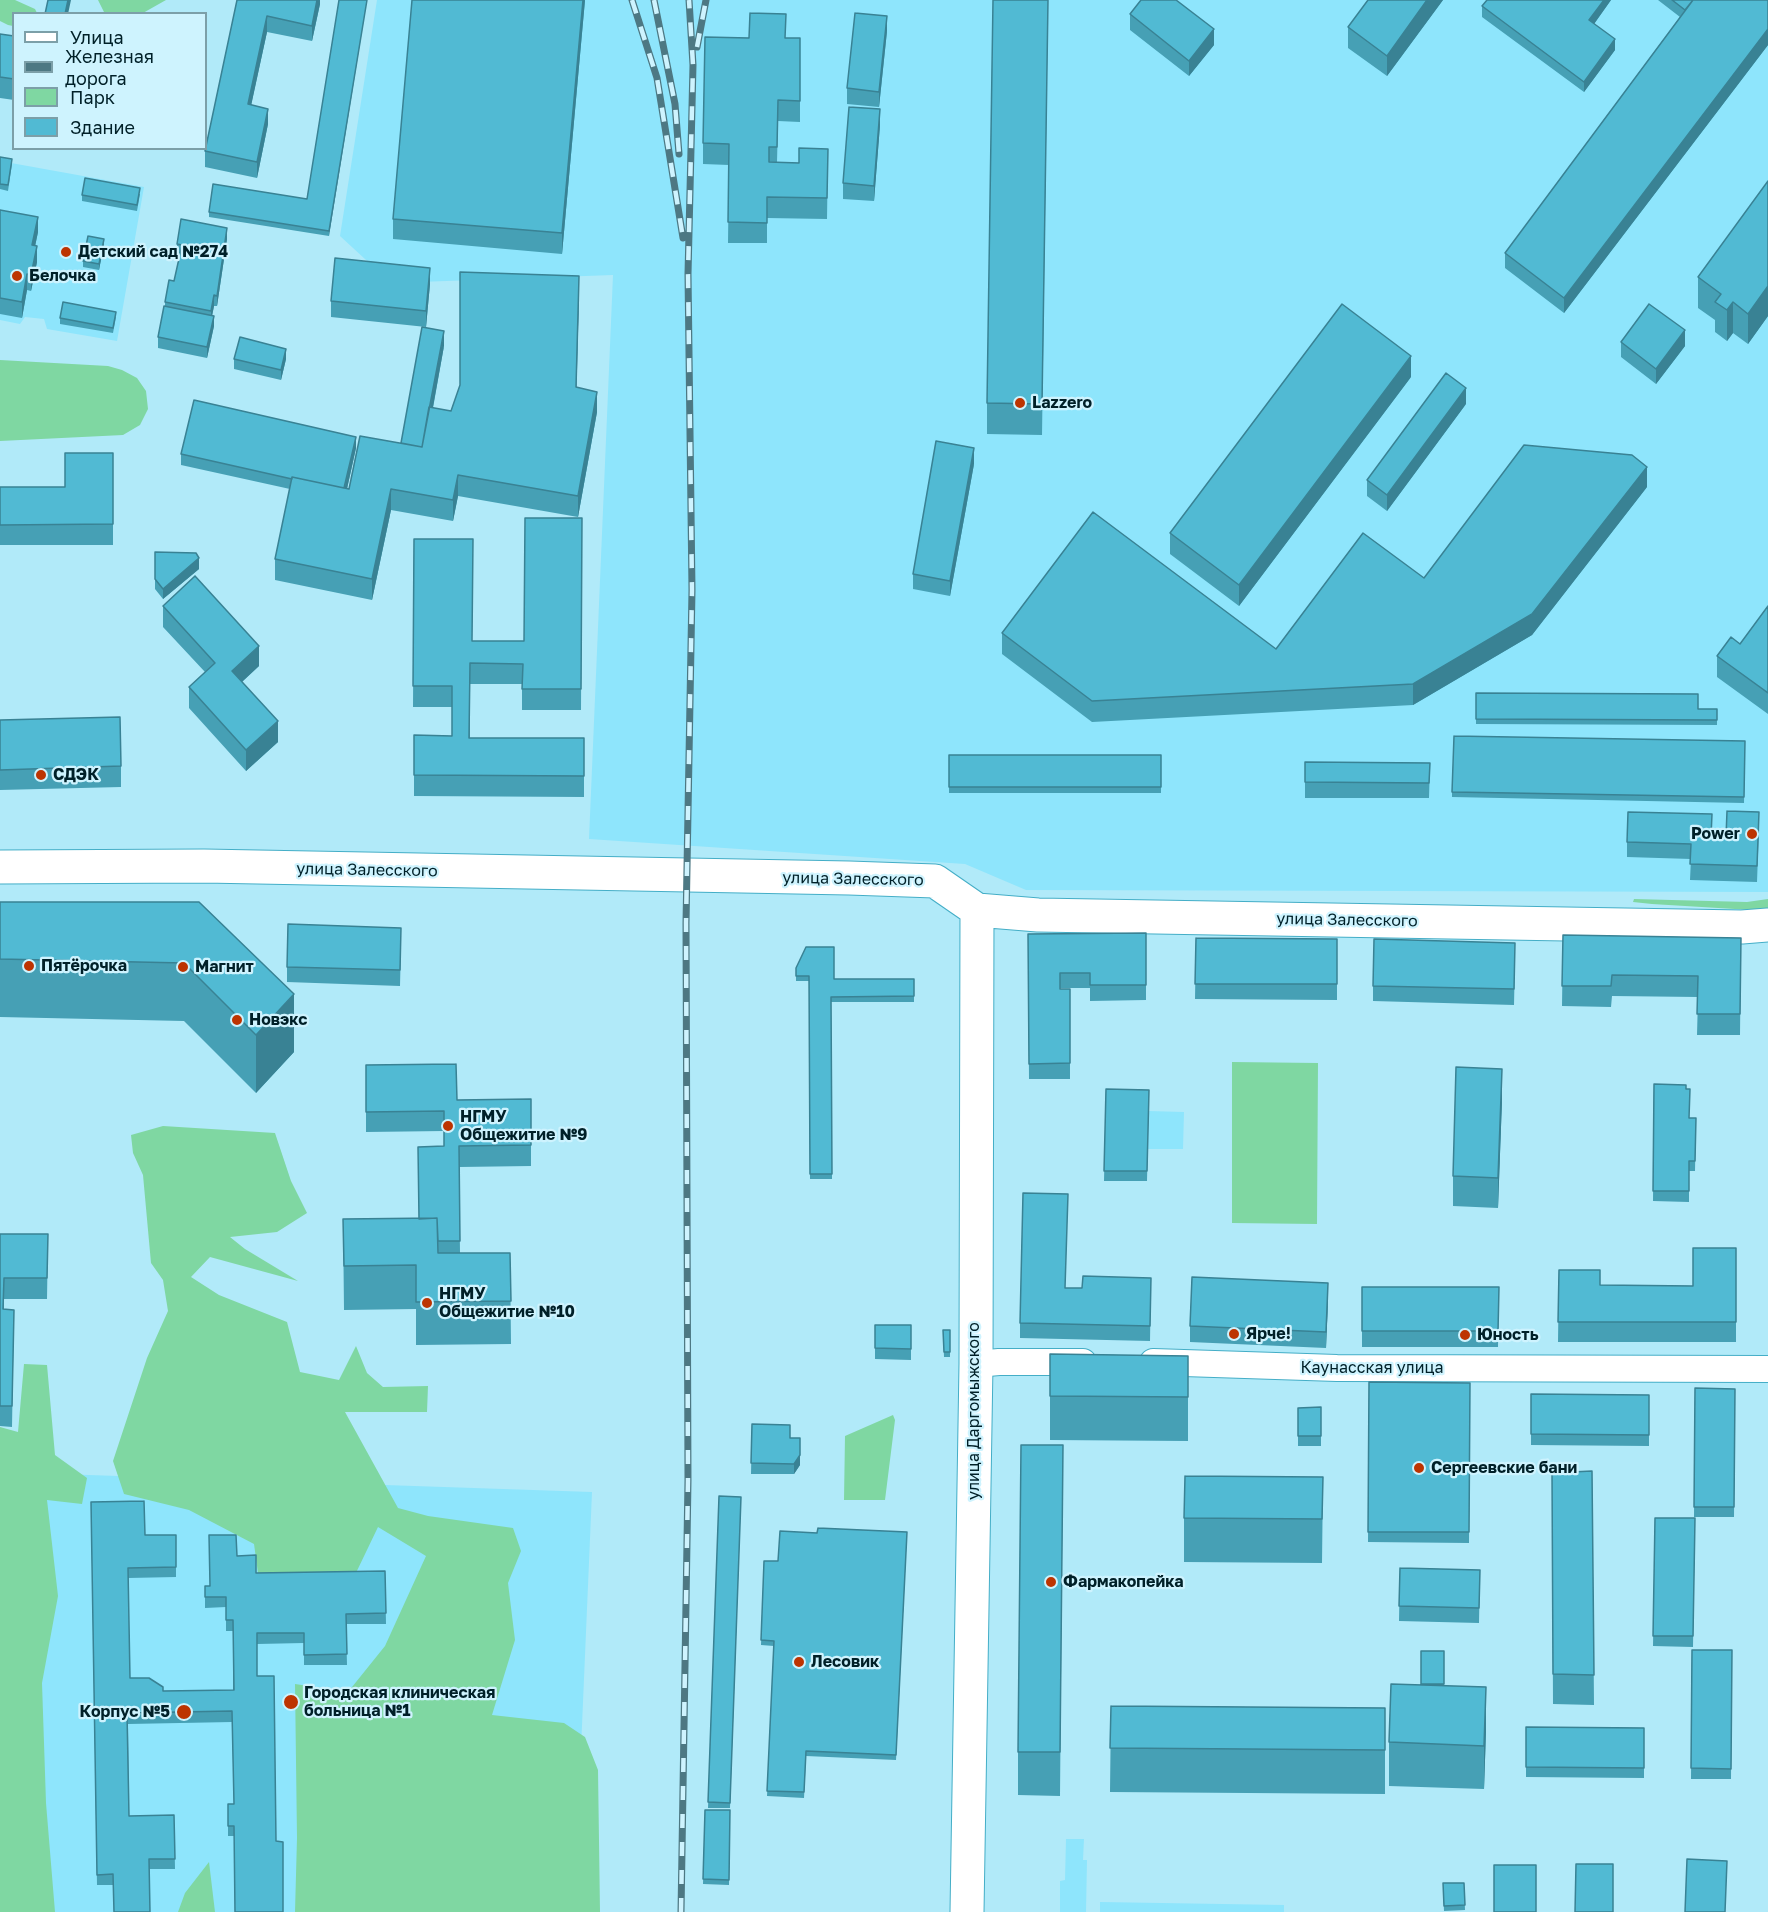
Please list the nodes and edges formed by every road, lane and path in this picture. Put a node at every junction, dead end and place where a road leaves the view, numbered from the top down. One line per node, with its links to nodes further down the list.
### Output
1 (0, 867): 2 (main road, улица Залесского)
2 (977, 910): 3 (main road, улица Залесского); 4 (main road, улица Даргомыжского)
3 (1768, 925)
4 (976, 1365): 5 (street, Каунасская улица); 6 (main road, улица Даргомыжского)
5 (1768, 1369)
6 (967, 1912)

